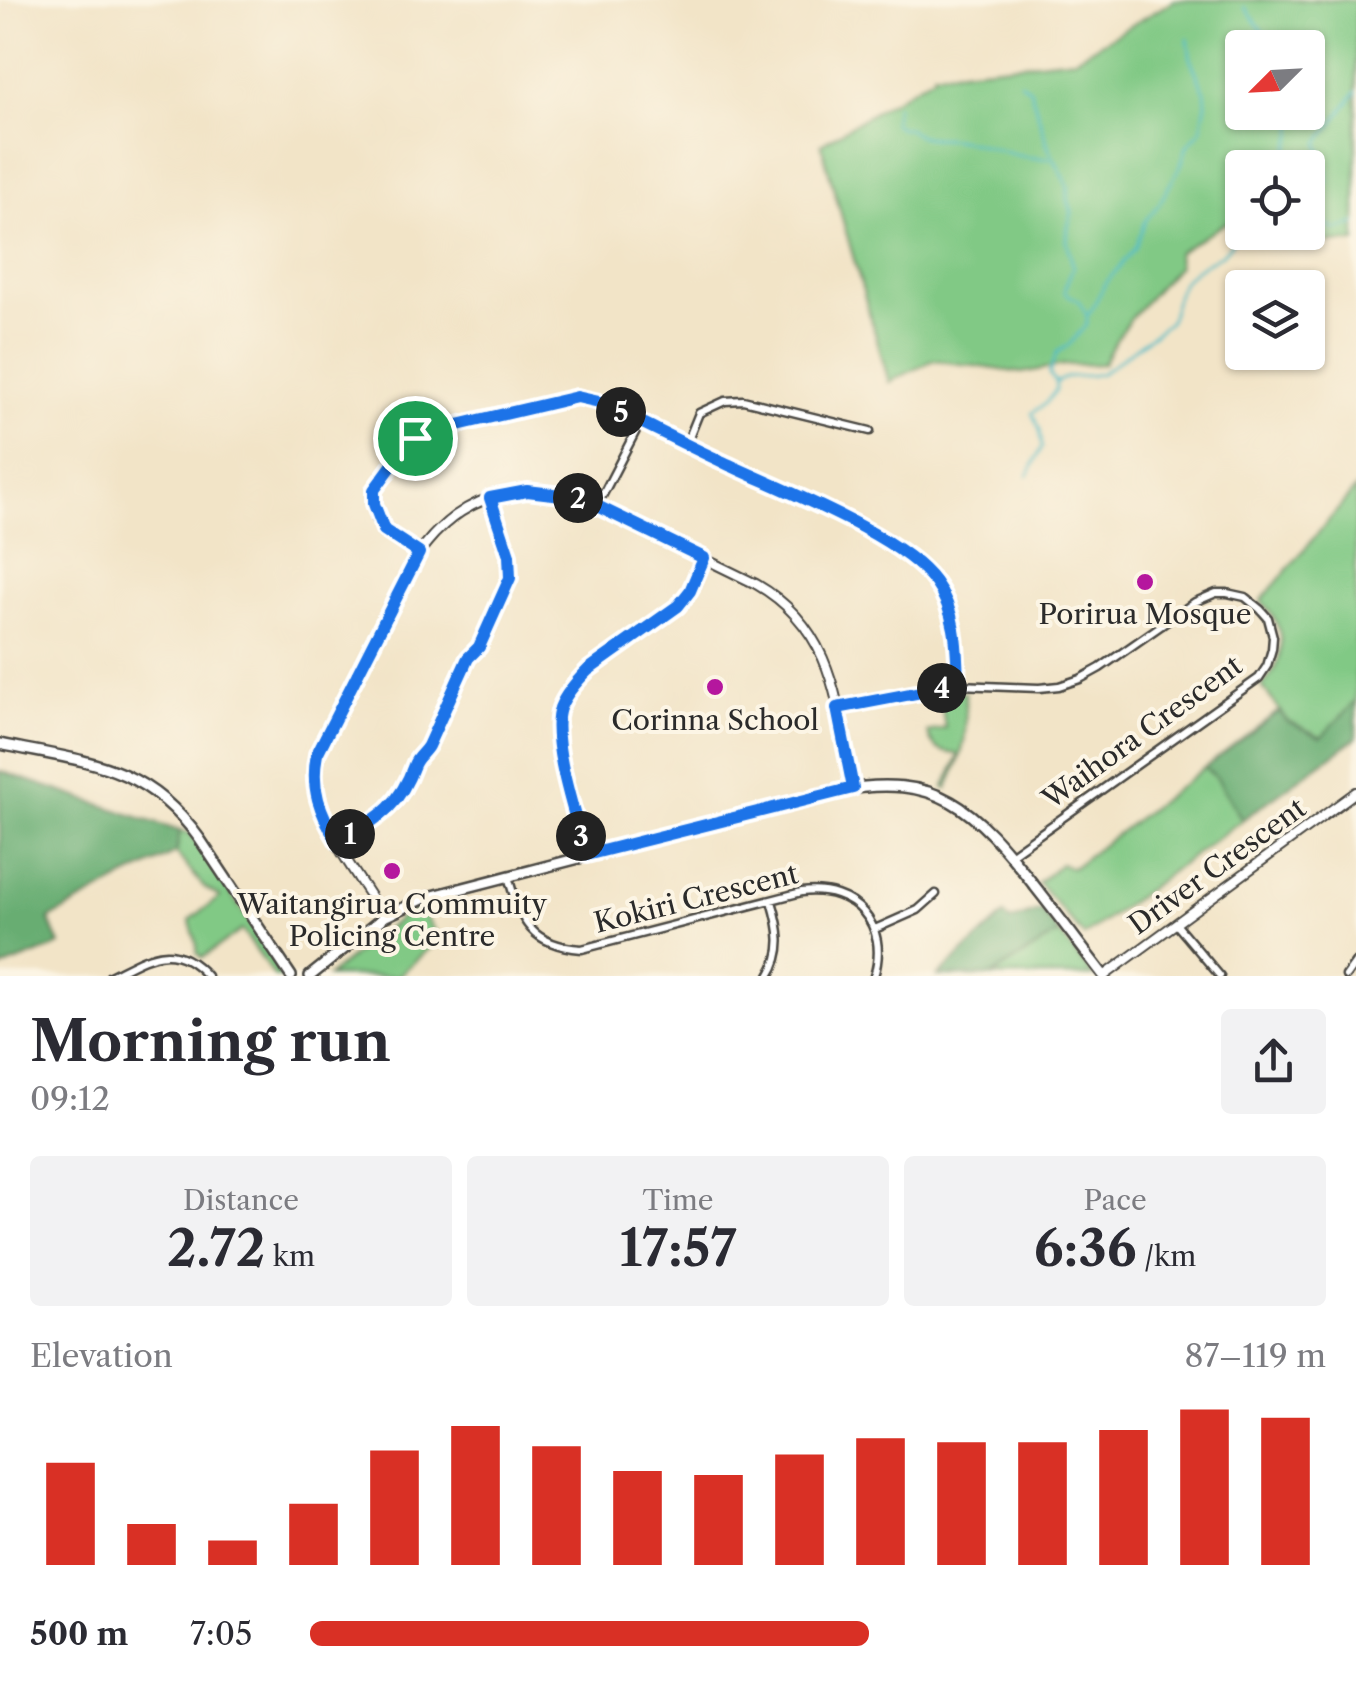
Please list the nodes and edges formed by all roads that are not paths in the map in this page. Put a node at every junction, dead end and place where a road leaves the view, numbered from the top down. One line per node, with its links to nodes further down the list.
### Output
1 (641, 421): 3 (street); 5 (street); 6 (street)
2 (870, 430): 3 (street)
3 (686, 445): 8 (street)
4 (490, 498): 5 (street); 6 (street); 13 (street)
5 (597, 506): 7 (street)
6 (419, 553): 13 (street)
7 (704, 558): 9 (street); 14 (street)
8 (958, 685): 9 (street, Waihora Crescent); 15 (street, Waihora Crescent)
9 (837, 708): 11 (street)
10 (0, 744): 25 (main road)
11 (853, 788): 14 (main road); 15 (main road)
12 (1356, 792): 20 (street, Driver Crescent)
13 (338, 842): 19 (street)
14 (586, 855): 16 (main road)
15 (1010, 855): 29 (main road)
16 (508, 875): 18 (street, Kokiri Crescent); 19 (main road)
17 (936, 894): 21 (street)
18 (772, 900): 21 (street, Kokiri Crescent); 27 (street)
19 (384, 917): 26 (main road)
20 (1176, 924): 29 (street, Driver Crescent); 30 (street)
21 (874, 929): 28 (street)
22 (1356, 962): 31 (street)
23 (113, 976): 24 (street)
24 (207, 976)
25 (291, 976)
26 (310, 976)
27 (769, 976)
28 (874, 976)
29 (1104, 976)
30 (1220, 976)
31 (1346, 976)

